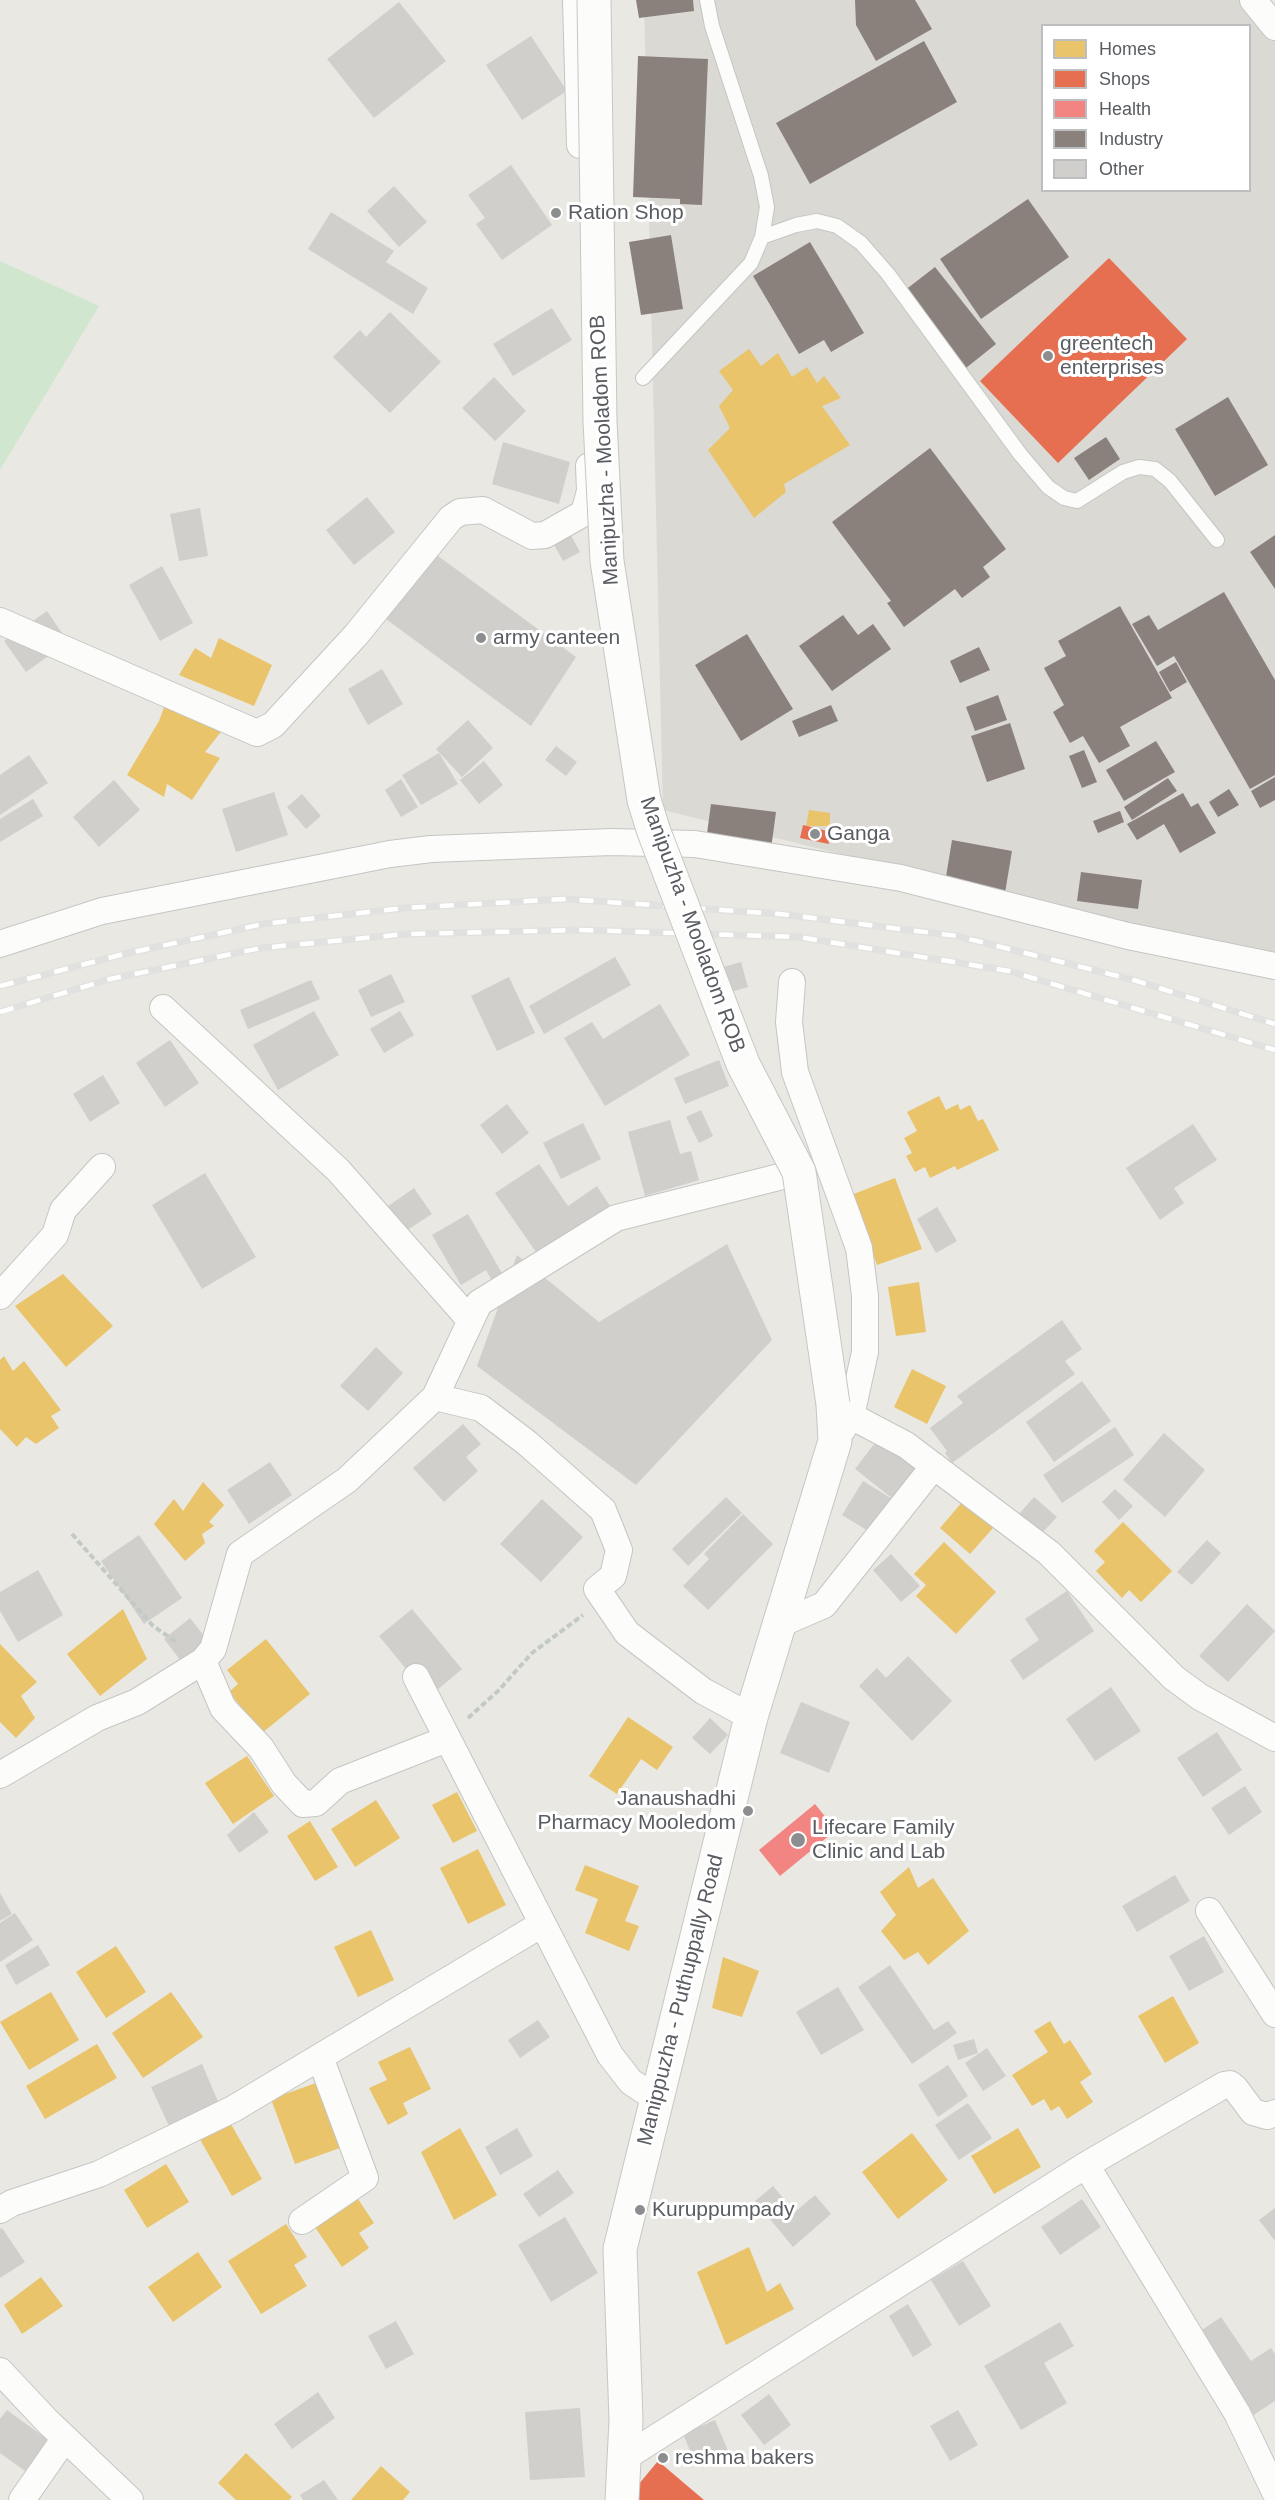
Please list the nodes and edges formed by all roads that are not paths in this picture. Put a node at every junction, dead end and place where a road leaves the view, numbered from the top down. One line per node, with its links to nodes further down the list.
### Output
1 (576, 0): 9 (street)
2 (594, 0): 15 (main road, Manipuzha - Mooladom ROB, bridge)
3 (707, 0): 6 (lane)
4 (1253, 0): 5 (street)
5 (1275, 27)
6 (762, 237): 7 (lane); 8 (lane)
7 (643, 378)
8 (1217, 540)
9 (0, 621)
10 (0, 944): 11 (street)
11 (1275, 966)
12 (792, 982): 19 (street)
13 (163, 1008): 17 (street)
14 (102, 1167): 16 (street)
15 (799, 1172): 17 (street); 19 (main road, Manipuzha - Mooladom ROB, bridge)
16 (0, 1296)
17 (470, 1320): 18 (street)
18 (435, 1397): 22 (street); 24 (street)
19 (840, 1420): 20 (street); 21 (main road, Manippuzha - Puthuppally Road)
20 (934, 1466): 21 (street); 26 (street)
21 (780, 1624): 24 (main road, Manippuzha - Puthuppally Road)
22 (203, 1660): 25 (street); 27 (street)
23 (416, 1677): 25 (street)
24 (751, 1717): 32 (main road, Manippuzha - Puthuppally Road)
25 (445, 1735): 29 (street)
26 (1275, 1738)
27 (0, 1775)
28 (1209, 1911): 30 (street)
29 (542, 1924): 31 (street); 32 (street)
30 (1275, 2014)
31 (320, 2057): 35 (street); 36 (street)
32 (657, 2099): 39 (main road, Manippuzha - Puthuppally Road)
33 (1275, 2113): 34 (street)
34 (1086, 2165): 39 (street); 40 (street)
35 (0, 2210)
36 (302, 2221)
37 (0, 2371): 38 (street)
38 (65, 2438): 41 (street); 42 (street)
39 (624, 2458): 43 (main road, Manippuzha - Puthuppally Road)
40 (1275, 2492)
41 (22, 2500)
42 (130, 2500)
43 (622, 2500)

